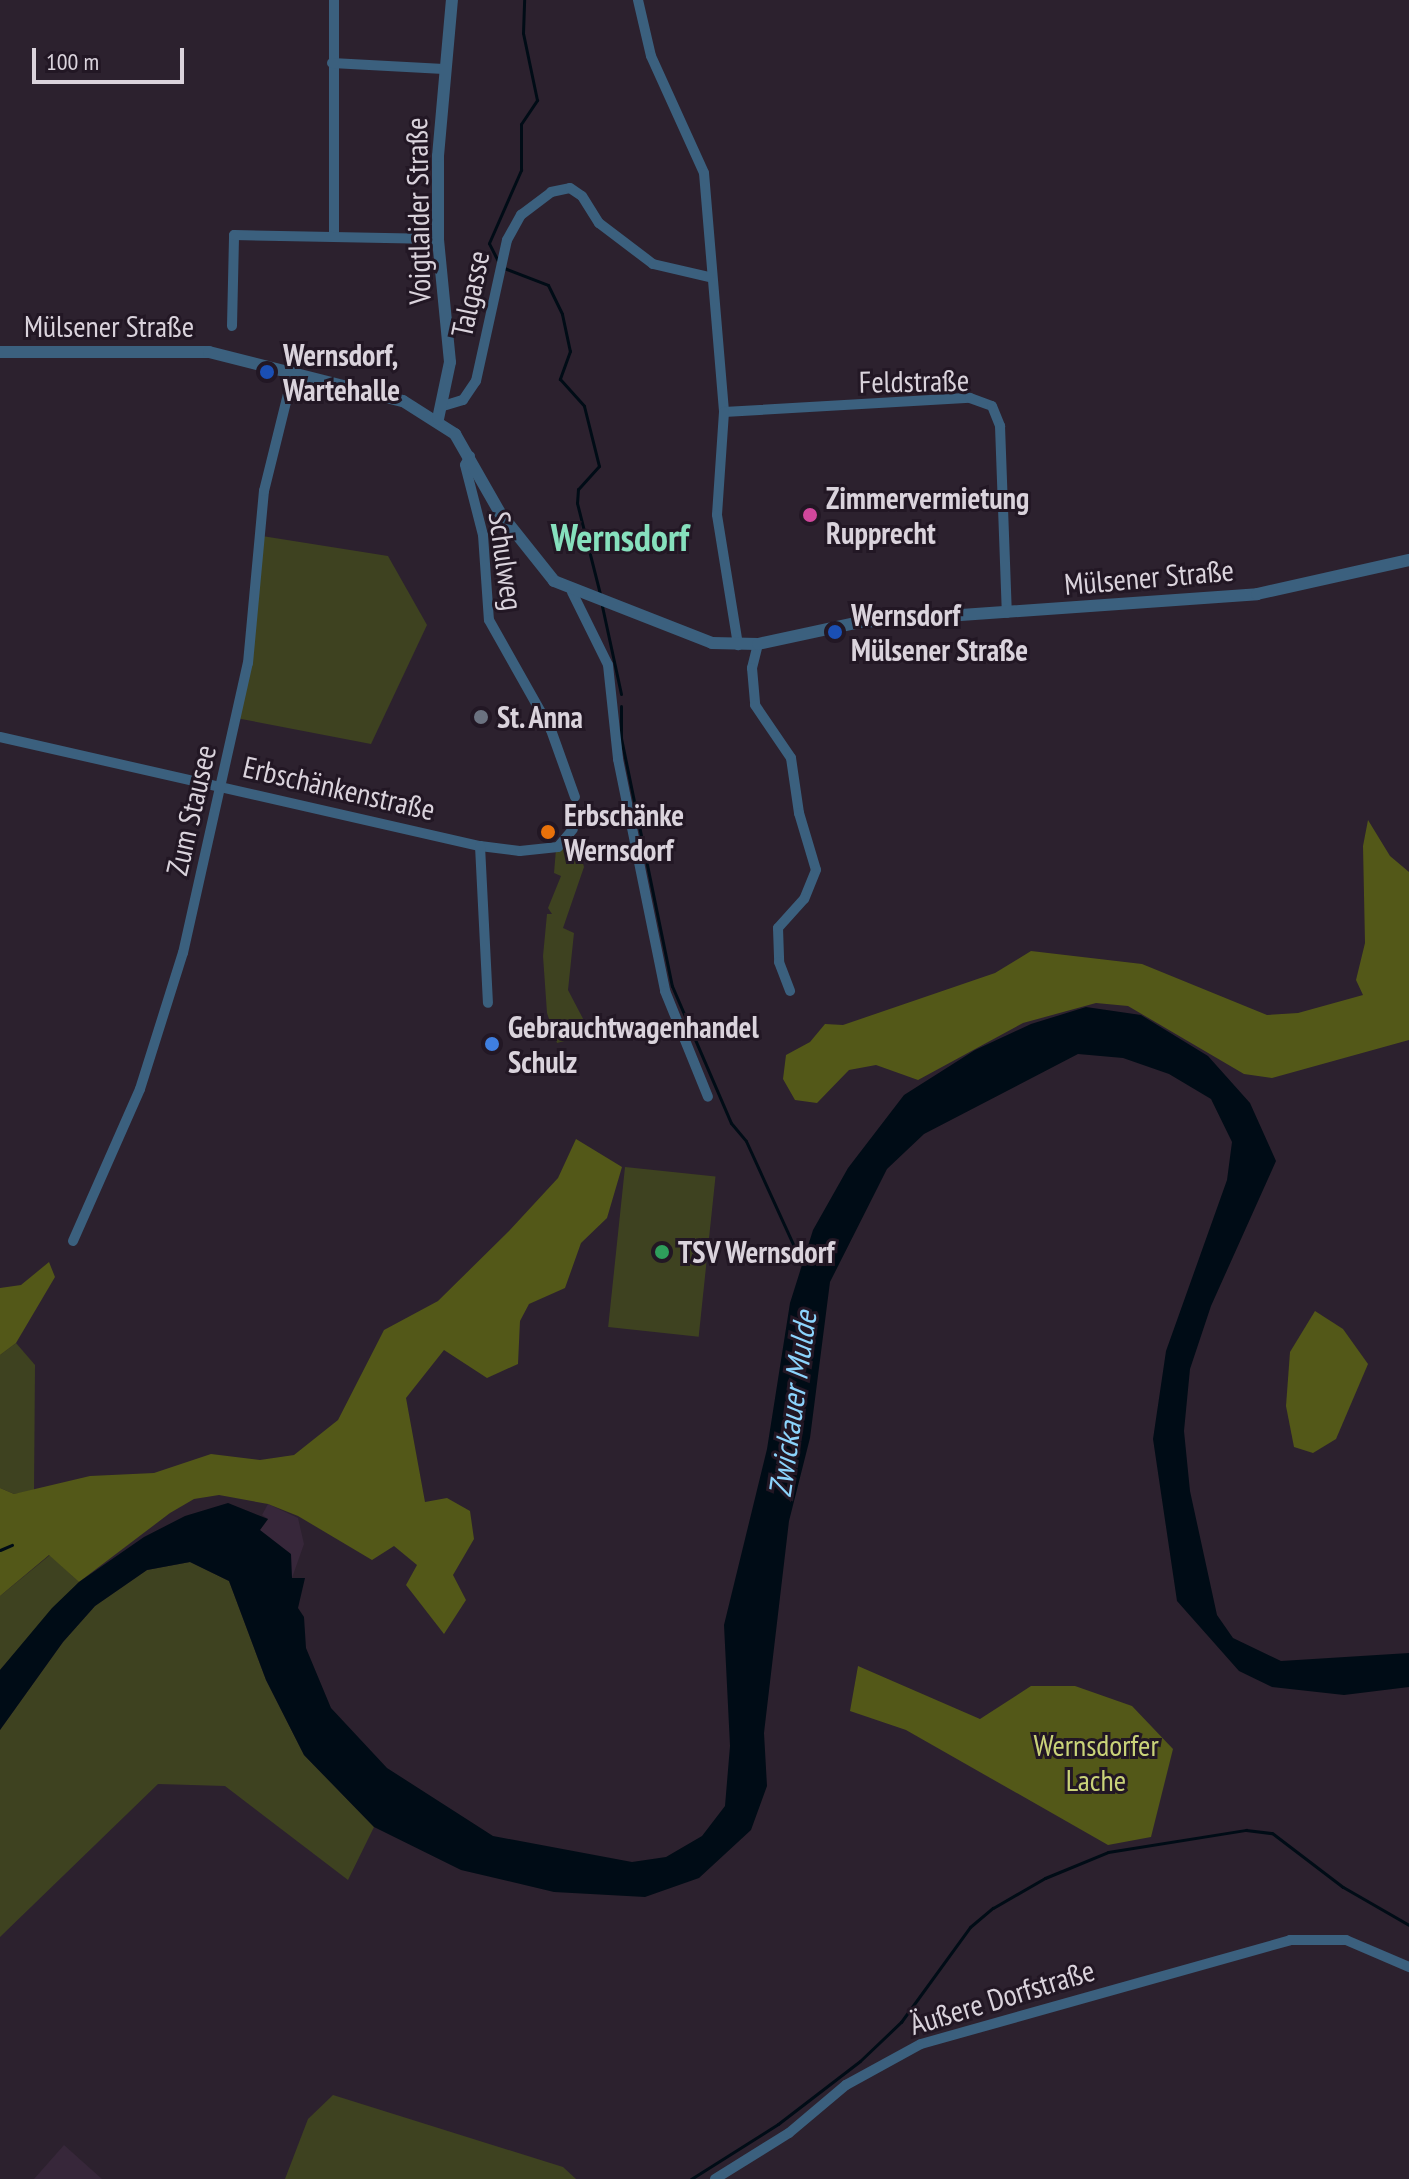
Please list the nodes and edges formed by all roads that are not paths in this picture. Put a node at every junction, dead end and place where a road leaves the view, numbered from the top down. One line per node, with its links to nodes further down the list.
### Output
1 (334, 0): 4 (street)
2 (452, 0): 5 (street, Voigtlaider Straße)
3 (638, 0): 8 (street)
4 (332, 63): 5 (street); 6 (street)
5 (444, 69): 7 (street, Voigtlaider Straße)
6 (334, 236): 7 (street); 9 (street)
7 (438, 239): 12 (street, Voigtlaider Straße)
8 (709, 277): 12 (street, Talgasse); 13 (street)
9 (232, 326)
10 (0, 352): 11 (street, Mülsener Straße)
11 (293, 374): 14 (street, Mülsener Straße); 22 (street, Zum Stausee)
12 (443, 406): 14 (street, Voigtlaider Straße)
13 (724, 412): 18 (street, Feldstraße); 20 (street)
14 (438, 419): 15 (street, Mülsener Straße)
15 (470, 456): 17 (street, Mülsener Straße); 23 (street, Schulweg)
16 (1409, 560): 18 (street, Mülsener Straße)
17 (572, 592): 20 (street, Mülsener Straße); 28 (street)
18 (1007, 613): 19 (street, Mülsener Straße)
19 (758, 644): 20 (street, Mülsener Straße); 26 (street)
20 (738, 645)
21 (0, 737): 22 (street, Erbschänkenstraße)
22 (221, 785): 25 (street, Erbschänkenstraße); 29 (street, Zum Stausee)
23 (575, 797)
24 (573, 829): 25 (street, Erbschänkenstraße)
25 (480, 846): 27 (street)
26 (790, 991)
27 (488, 1003)
28 (708, 1097)
29 (73, 1241)
30 (1409, 1967): 31 (street, Äußere Dorfstraße)
31 (715, 2179)

